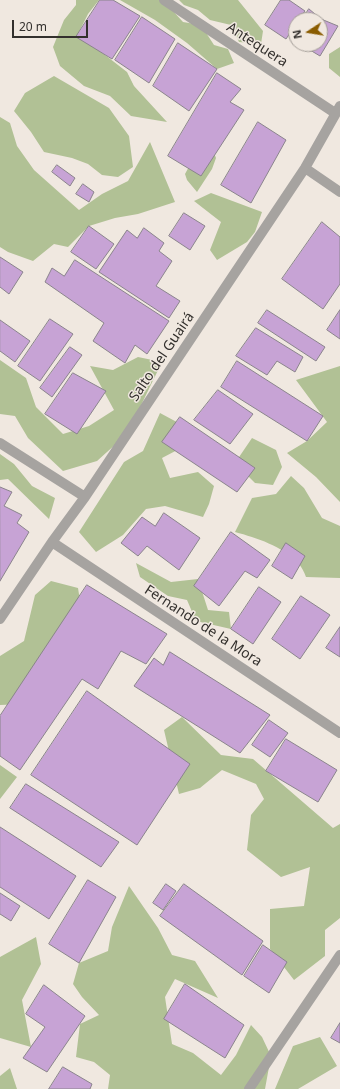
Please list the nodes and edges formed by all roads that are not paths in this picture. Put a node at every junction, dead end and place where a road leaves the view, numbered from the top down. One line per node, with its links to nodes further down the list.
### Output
1 (164, 0): 2 (street, Antequera)
2 (338, 110): 3 (street, Salto del Guairá)
3 (305, 168): 4 (street); 6 (street, Salto del Guairá)
4 (340, 192)
5 (0, 443): 6 (street)
6 (85, 496): 7 (street, Salto del Guairá)
7 (52, 542): 8 (street, Salto del Guairá); 9 (street, Fernando de la Mora)
8 (0, 619)
9 (340, 733)
10 (340, 955): 11 (street)
11 (249, 1089)

